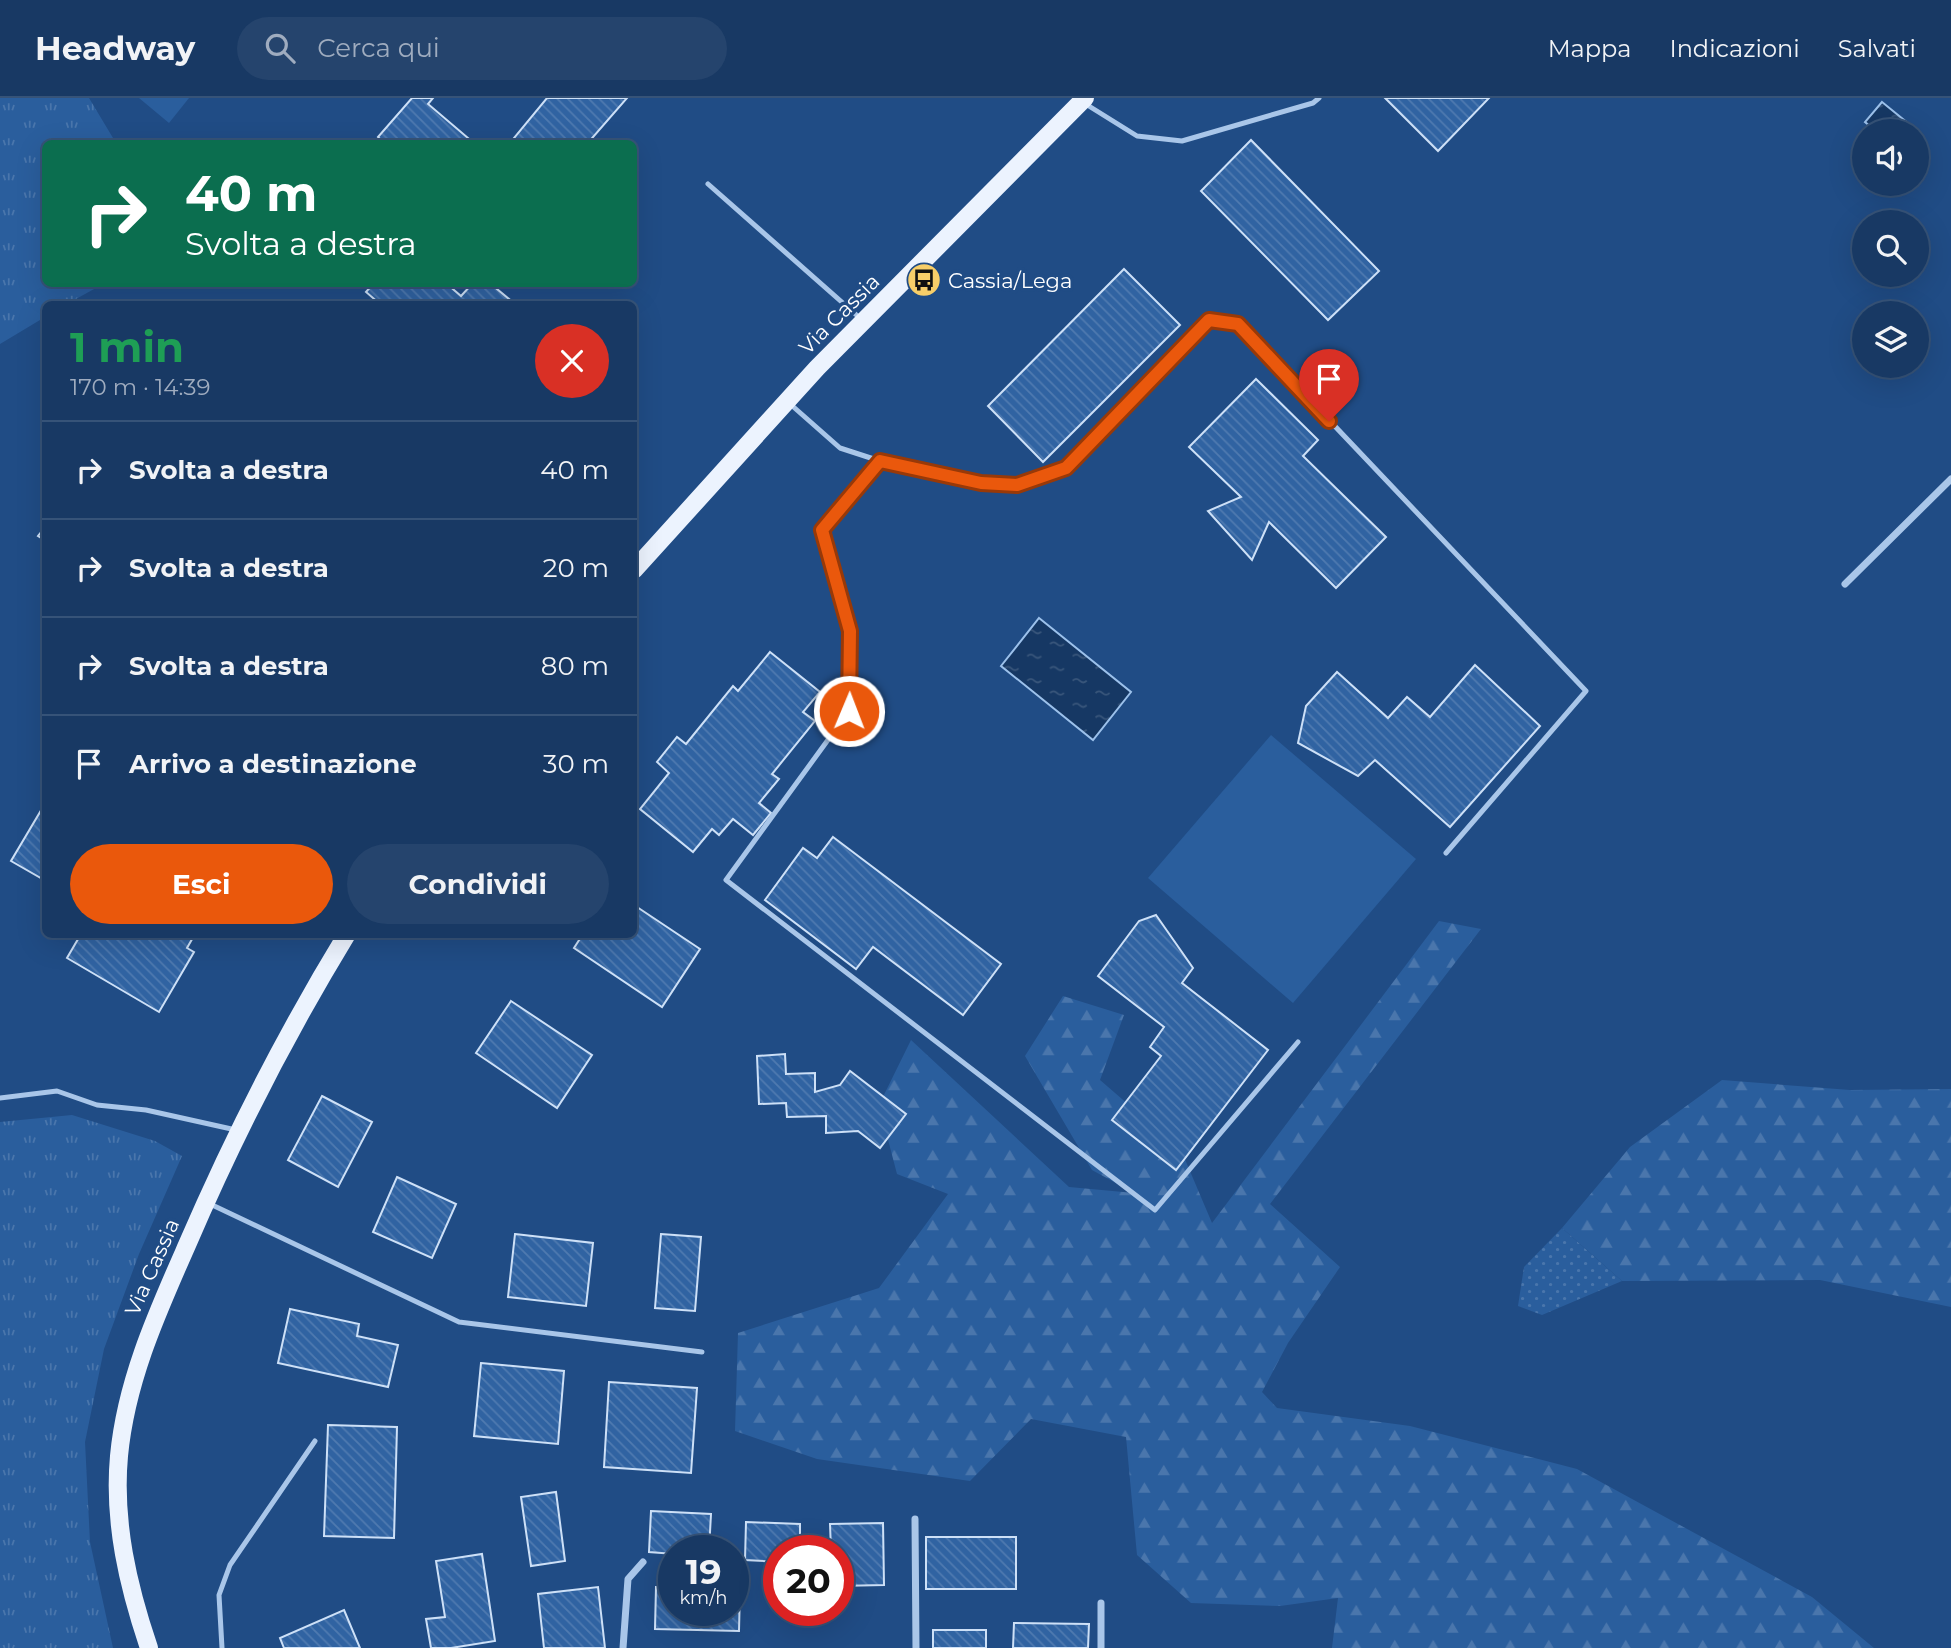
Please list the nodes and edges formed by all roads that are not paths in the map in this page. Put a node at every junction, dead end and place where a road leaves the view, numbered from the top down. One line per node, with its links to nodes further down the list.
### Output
1 (1320, 98): 2 (lane)
2 (1083, 100): 4 (main road, Via Cassia)
3 (708, 184): 4 (lane)
4 (863, 321): 5 (main road, Via Cassia)
5 (787, 401): 6 (lane); 8 (main road, Via Cassia)
6 (880, 461): 10 (lane); 12 (lane)
7 (1951, 480): 9 (street)
8 (637, 567)
9 (1845, 584)
10 (1446, 853)
11 (345, 938): 14 (main road, Via Cassia)
12 (1298, 1042)
13 (0, 1098): 14 (lane)
14 (239, 1131): 15 (main road, Via Cassia)
15 (205, 1202): 16 (lane); 21 (main road, Via Cassia)
16 (702, 1352)
17 (315, 1441): 22 (lane)
18 (915, 1519): 24 (street)
19 (643, 1562): 23 (street)
20 (1101, 1603): 25 (street)
21 (149, 1648)
22 (222, 1648)
23 (623, 1648)
24 (916, 1648)
25 (1101, 1648)

